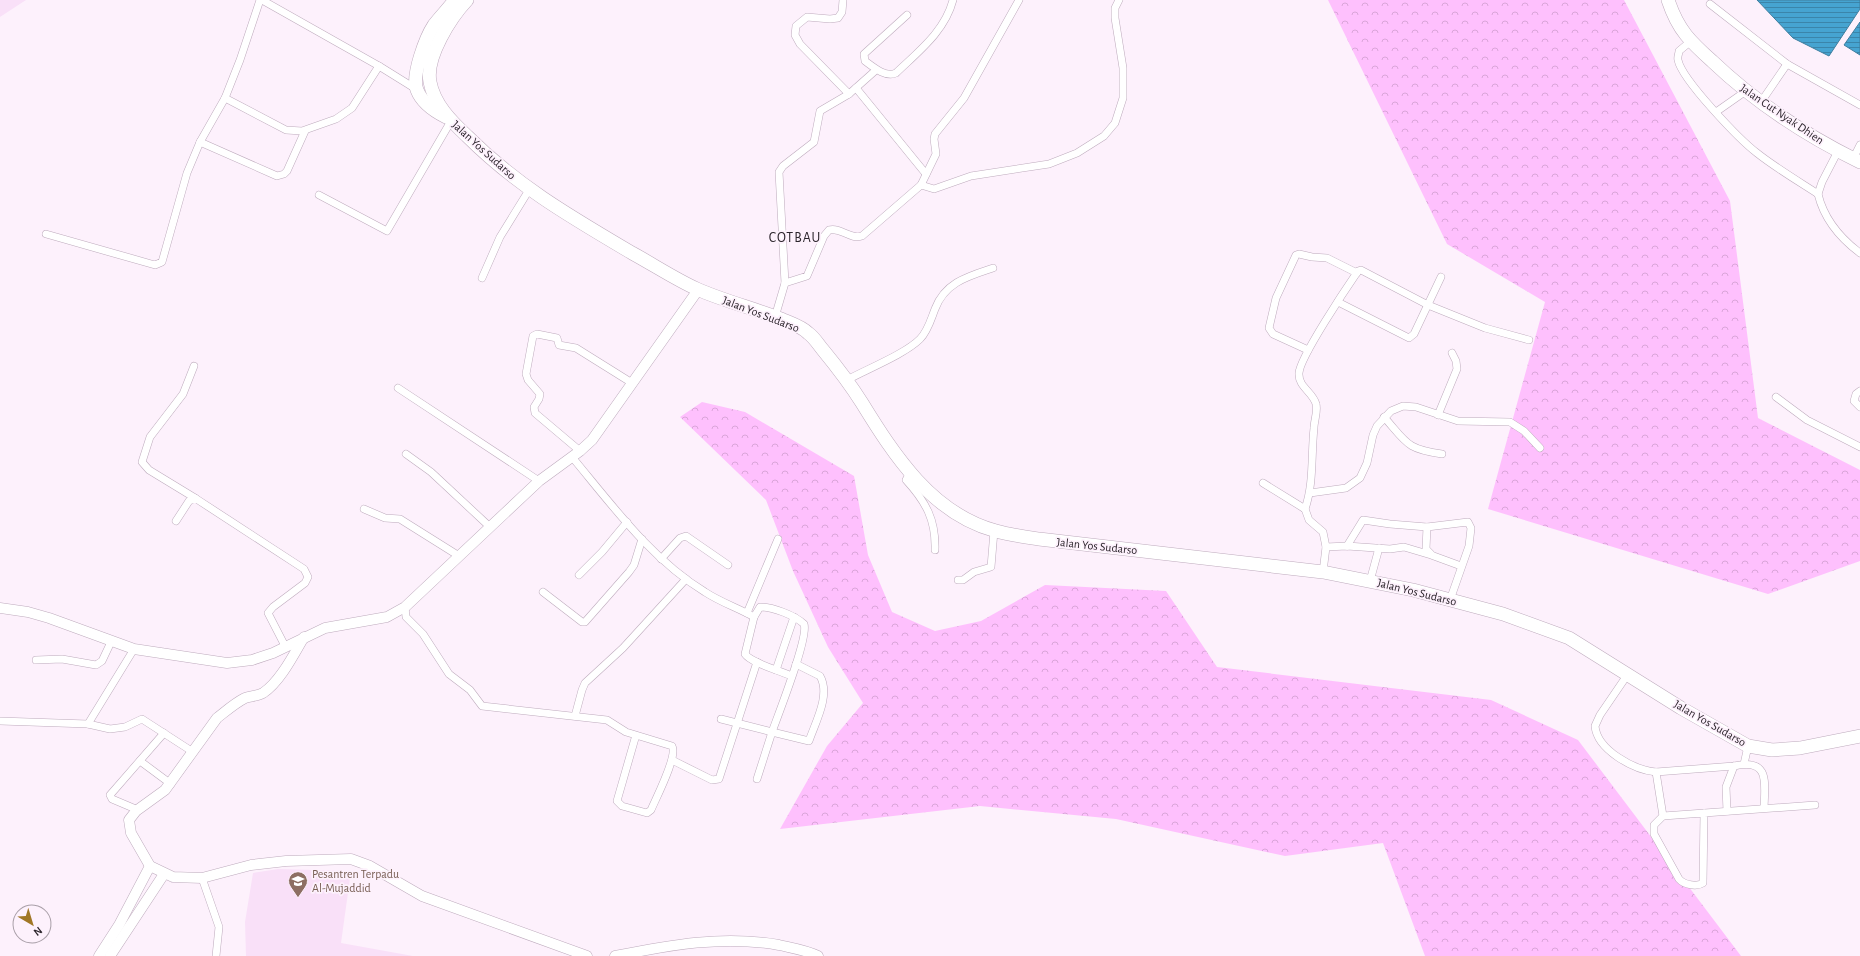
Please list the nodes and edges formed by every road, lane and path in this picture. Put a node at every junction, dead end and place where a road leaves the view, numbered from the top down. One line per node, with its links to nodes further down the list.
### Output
1 (261, 0): 13 (street); 19 (street)
2 (456, 0): 16 (highway)
3 (467, 0): 23 (highway, Jalan Yos Sudarso)
4 (843, 0): 18 (street)
5 (953, 0): 14 (street)
6 (1019, 0): 29 (street)
7 (1120, 0): 30 (street)
8 (1668, 0): 11 (highway, Jalan Cut Nyak Dhien)
9 (1710, 4): 12 (street)
10 (907, 15): 14 (street)
11 (1691, 41): 17 (highway, Jalan Cut Nyak Dhien); 22 (street)
12 (1787, 64): 20 (street); 21 (street)
13 (379, 66): 16 (street); 24 (street)
14 (876, 70): 15 (street)
15 (856, 88): 18 (street); 29 (street)
16 (416, 89): 23 (highway, Jalan Yos Sudarso)
17 (1746, 91): 20 (highway, Jalan Cut Nyak Dhien); 22 (street)
18 (849, 94): 40 (street)
19 (225, 98): 24 (street); 25 (street)
20 (1761, 102): 27 (highway, Jalan Cut Nyak Dhien)
21 (1860, 105)
22 (1716, 112): 32 (street)
23 (449, 119): 31 (highway, Jalan Yos Sudarso); 33 (street)
24 (305, 131): 25 (street)
25 (200, 142): 34 (street)
26 (1860, 145): 28 (street)
27 (1838, 151): 28 (highway, Jalan Cut Nyak Dhien); 32 (street)
28 (1857, 161)
29 (926, 174): 30 (street)
30 (921, 185): 40 (street)
31 (529, 190): 39 (street); 41 (highway, Jalan Yos Sudarso)
32 (1818, 194): 35 (street)
33 (319, 195)
34 (46, 234)
35 (1860, 253)
36 (993, 268): 49 (street)
37 (1356, 273): 42 (street); 43 (street); 46 (street)
38 (1441, 277): 43 (street)
39 (482, 278)
40 (785, 282): 44 (street)
41 (698, 290): 44 (highway, Jalan Yos Sudarso); 50 (street)
42 (1338, 302): 43 (street); 46 (street)
43 (1428, 305): 45 (street)
44 (775, 317): 49 (highway, Jalan Yos Sudarso)
45 (1529, 340)
46 (1308, 350): 66 (street)
47 (1452, 353): 55 (street)
48 (194, 366): 67 (street)
49 (847, 380): 63 (highway, Jalan Yos Sudarso)
50 (632, 383): 59 (street); 59 (street)
51 (398, 388): 64 (street)
52 (1860, 391): 54 (street)
53 (1776, 397): 57 (street)
54 (1860, 407)
55 (1438, 414): 56 (street); 58 (street)
56 (1384, 417): 61 (street); 66 (street)
57 (1860, 447)
58 (1540, 448)
59 (580, 450): 62 (street)
60 (406, 454): 72 (street)
61 (1442, 454)
62 (572, 457): 64 (street); 71 (street)
63 (910, 473): 74 (highway, Jalan Yos Sudarso); 80 (street)
64 (539, 482): 72 (street)
65 (1263, 483): 69 (street)
66 (1310, 493): 69 (street)
67 (195, 498): 70 (street); 99 (street)
68 (364, 509): 82 (street)
69 (1305, 509): 78 (street)
70 (176, 521)
71 (627, 522): 75 (street); 87 (street)
72 (490, 527): 82 (street)
73 (1428, 527): 77 (street); 81 (street); 85 (street)
74 (994, 531): 86 (highway, Jalan Yos Sudarso); 89 (street)
75 (642, 539): 83 (street); 91 (street)
76 (778, 539): 95 (street)
77 (1347, 546): 78 (street); 79 (street)
78 (1326, 547): 86 (street)
79 (1379, 548): 81 (street); 90 (street)
80 (935, 550)
81 (1431, 555): 85 (street)
82 (459, 556): 94 (street)
83 (661, 559): 84 (street); 88 (street)
84 (728, 565)
85 (1461, 566): 92 (street)
86 (1323, 572): 90 (highway, Jalan Yos Sudarso)
87 (579, 575)
88 (686, 579): 95 (street); 109 (street)
89 (958, 580)
90 (1370, 581): 92 (highway, Jalan Yos Sudarso)
91 (543, 592)
92 (1450, 600): 107 (highway, Jalan Yos Sudarso)
93 (0, 608): 98 (street)
94 (405, 608): 97 (street); 109 (street)
95 (751, 615): 96 (street); 103 (street)
96 (794, 617): 104 (street); 106 (street)
97 (304, 637): 99 (street); 105 (street)
98 (111, 642): 100 (street); 102 (street)
99 (285, 646): 101 (street)
100 (134, 649): 101 (street); 113 (street)
101 (273, 652): 105 (street)
102 (36, 660)
103 (757, 662): 106 (street); 112 (street)
104 (796, 664): 108 (street); 114 (street)
105 (285, 668): 119 (street)
106 (776, 670): 108 (street)
107 (1628, 674): 118 (highway, Jalan Yos Sudarso); 124 (street)
108 (791, 676): 114 (street)
109 (575, 716): 116 (street)
110 (721, 718): 112 (street)
111 (0, 721): 113 (street)
112 (738, 722): 114 (street); 120 (street)
113 (88, 724): 115 (street)
114 (772, 732): 125 (street)
115 (164, 733): 119 (street); 121 (street)
116 (636, 735): 120 (street); 120 (street)
117 (1860, 736): 118 (highway, Jalan Yos Sudarso)
118 (1748, 746): 122 (street)
119 (193, 752): 126 (street)
120 (672, 760)
121 (140, 761): 126 (street); 129 (street)
122 (1744, 764): 123 (street); 128 (street)
123 (1734, 766): 124 (street); 130 (street)
124 (1656, 772): 132 (street)
125 (757, 779)
126 (171, 784): 129 (street)
127 (1815, 805): 128 (street)
128 (1764, 808): 130 (street)
129 (138, 810): 133 (street)
130 (1727, 811): 131 (street)
131 (1704, 812): 132 (street); 132 (street)
132 (1663, 816)
133 (150, 866): 134 (street); 136 (street)
134 (164, 874): 135 (street); 137 (street)
135 (202, 878): 138 (street); 139 (street)
136 (98, 956)
137 (110, 956)
138 (216, 956)
139 (587, 956)
140 (615, 956): 141 (street)
141 (818, 956)

